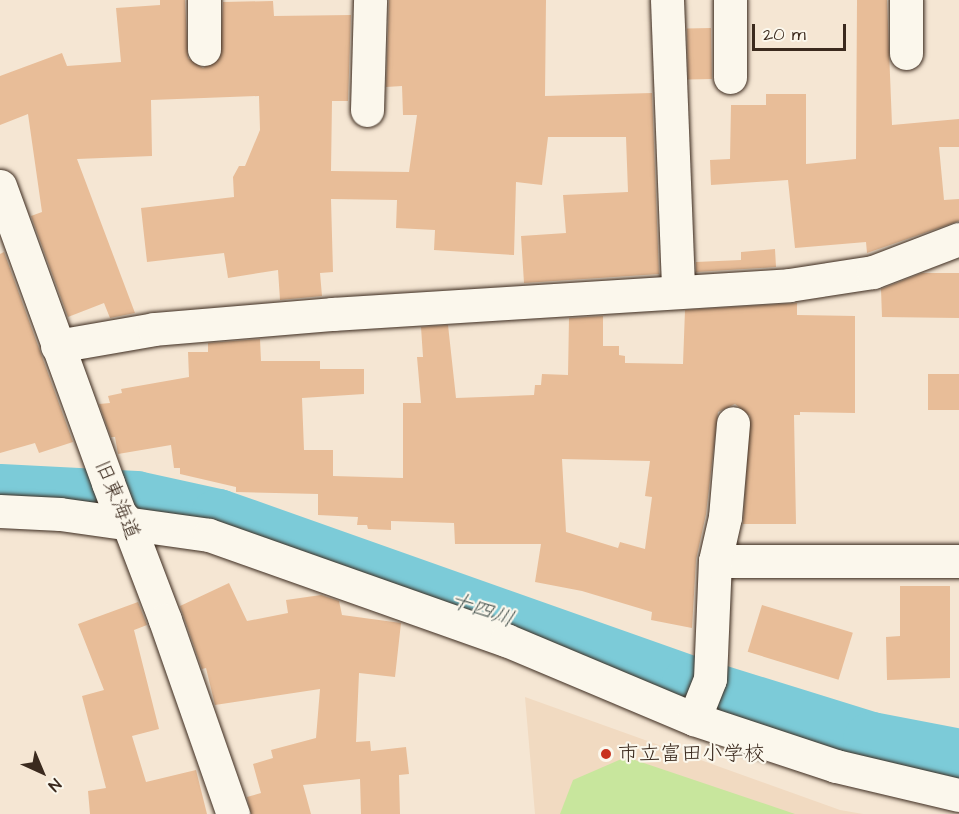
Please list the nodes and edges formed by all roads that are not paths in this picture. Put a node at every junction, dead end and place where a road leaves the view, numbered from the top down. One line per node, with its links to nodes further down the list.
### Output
1 (204, 0): 6 (street)
2 (370, 0): 9 (street)
3 (667, 0): 13 (street)
4 (730, 0): 8 (street)
5 (906, 0): 7 (street)
6 (204, 49)
7 (906, 52)
8 (730, 77)
9 (367, 110)
10 (0, 186): 11 (street, 旧東海道)
11 (8, 230): 14 (street, 旧東海道)
12 (959, 239): 13 (street)
13 (678, 291): 14 (street)
14 (57, 346): 17 (street, 旧東海道)
15 (734, 423): 18 (street)
16 (0, 511): 17 (street)
17 (124, 519): 20 (street); 22 (street, 旧東海道)
18 (715, 561): 19 (street); 20 (street)
19 (959, 561)
20 (701, 702): 21 (street)
21 (959, 795)
22 (232, 814)

